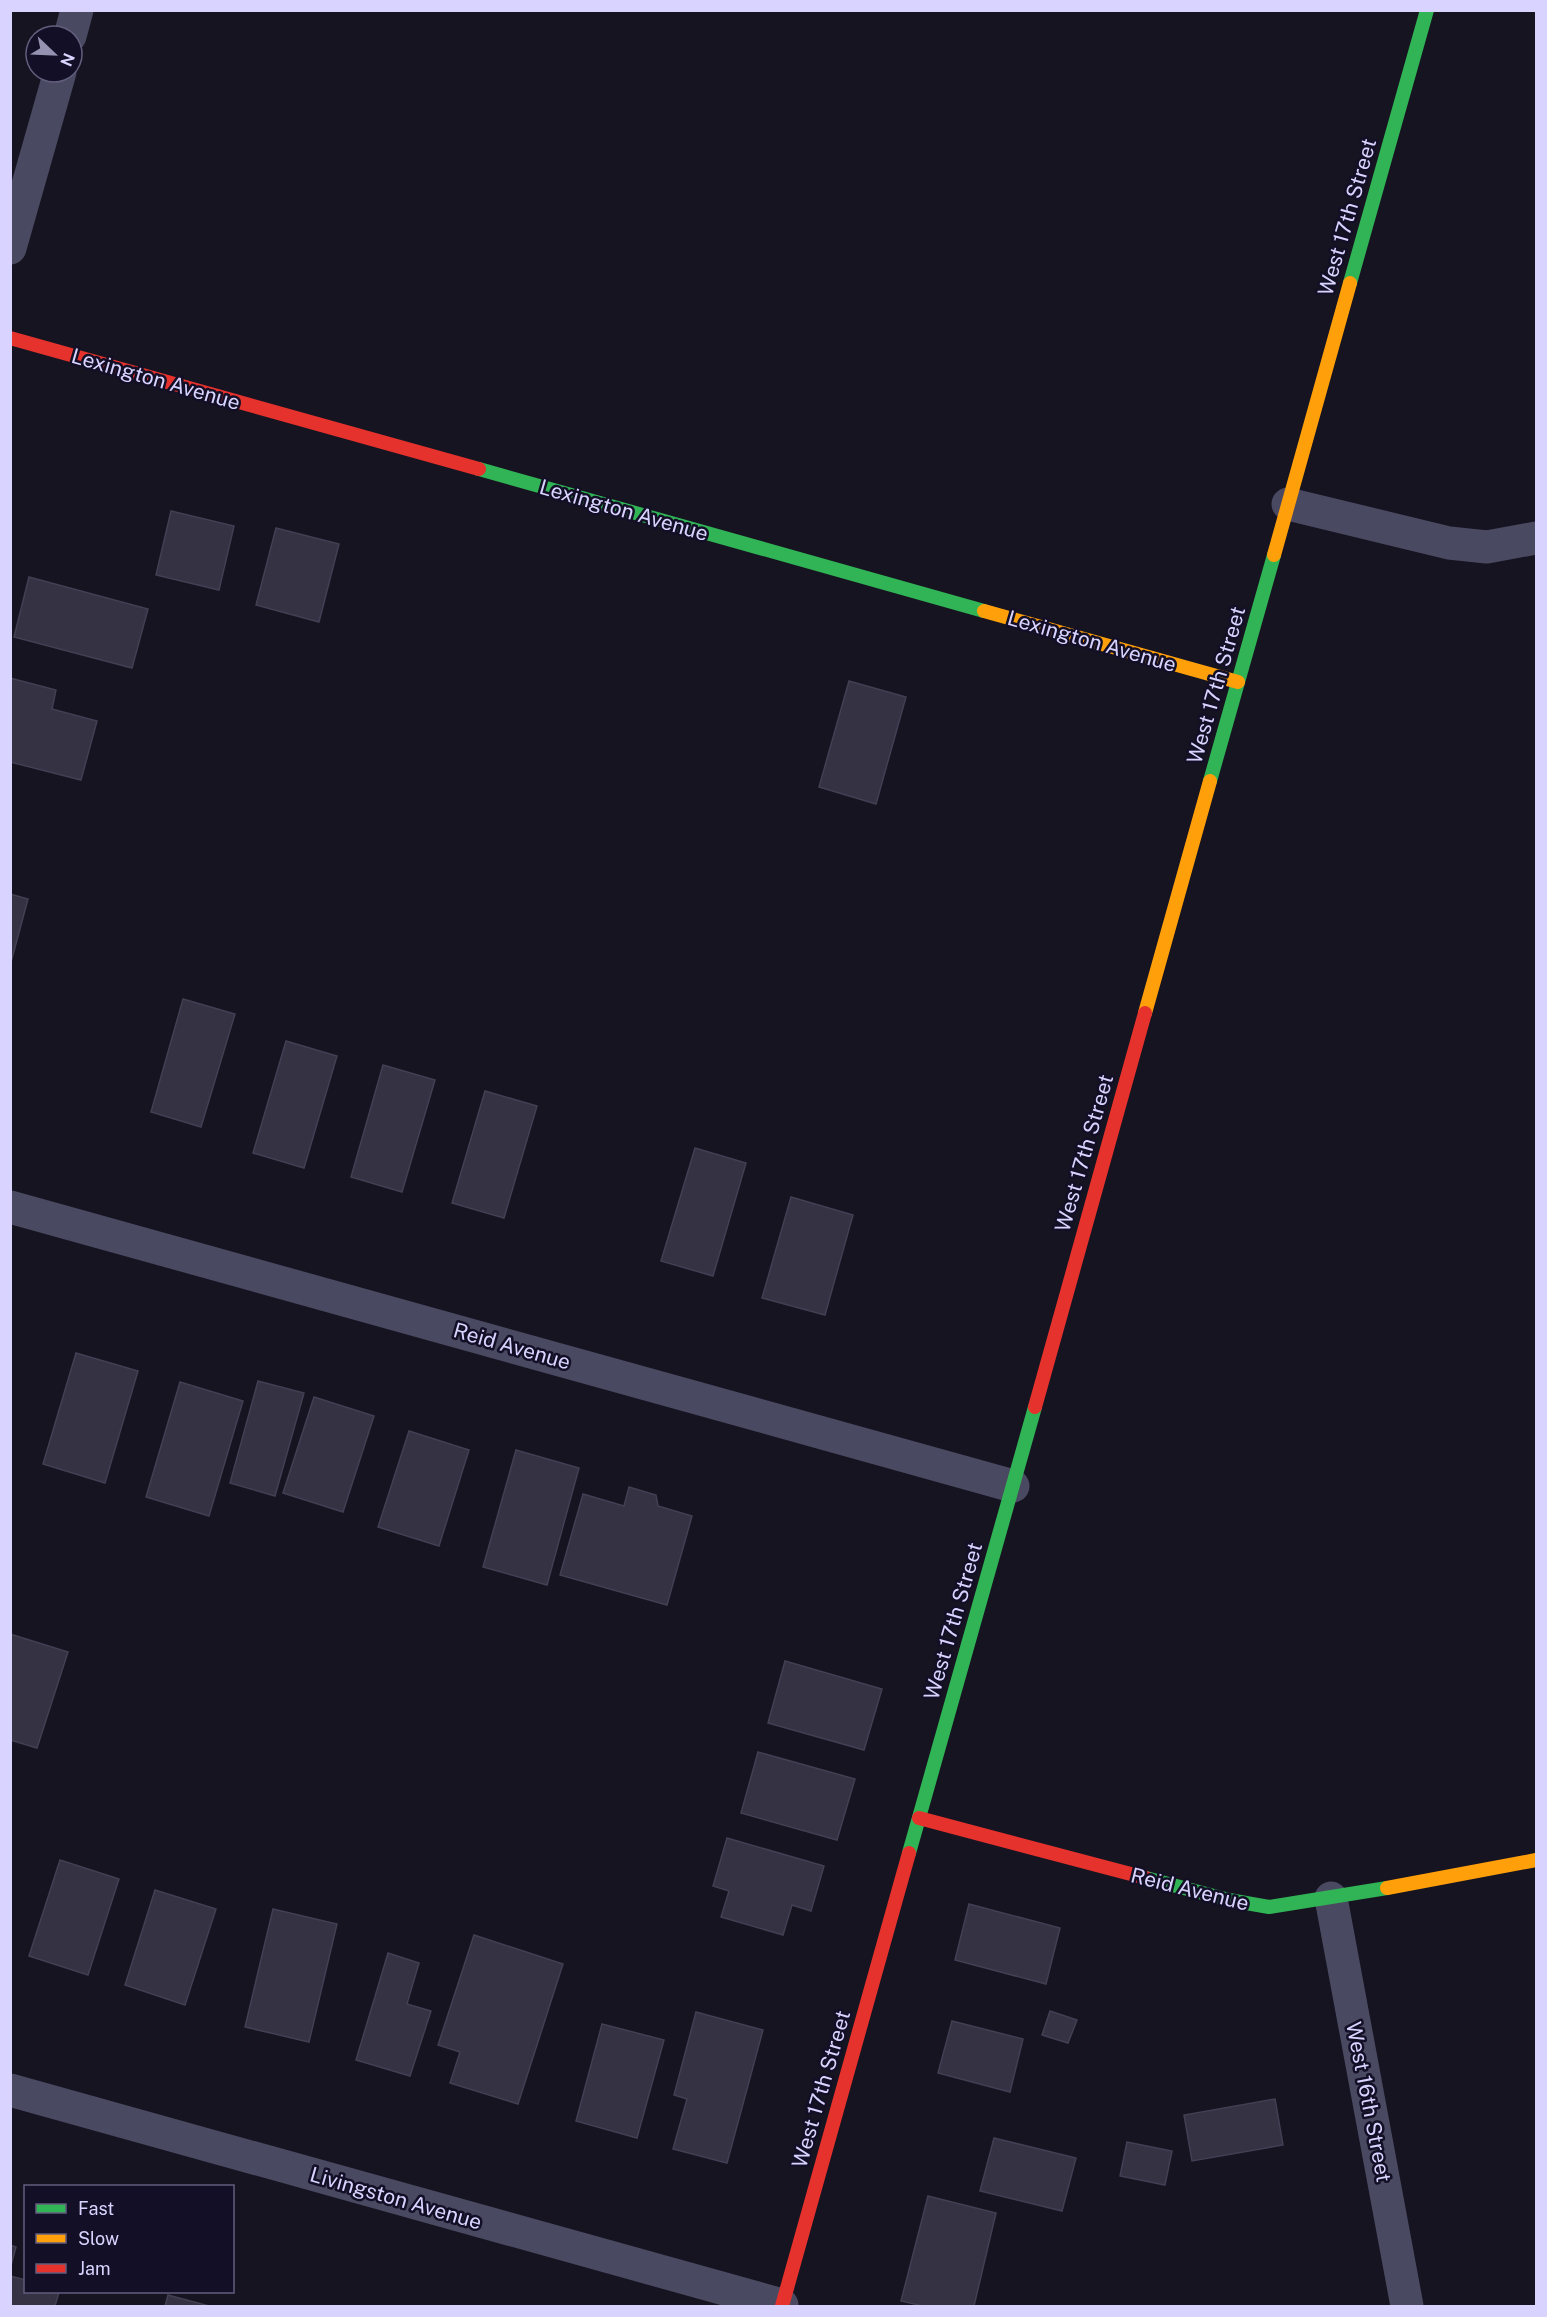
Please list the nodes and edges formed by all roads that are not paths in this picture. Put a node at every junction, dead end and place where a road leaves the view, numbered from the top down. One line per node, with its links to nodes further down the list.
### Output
1 (1426, 10): 5 (street, West 17th Street)
2 (57, 84): 3 (street)
3 (10, 248)
4 (10, 338): 7 (street, Lexington Avenue)
5 (1288, 504): 6 (street); 7 (street, West 17th Street)
6 (1536, 538)
7 (1238, 682): 9 (street, West 17th Street)
8 (10, 1207): 9 (street, Reid Avenue)
9 (1013, 1486): 10 (street, West 17th Street)
10 (919, 1818): 12 (street, Reid Avenue); 14 (street, West 17th Street)
11 (1536, 1860): 12 (street, Reid Avenue)
12 (1331, 1898): 15 (street, West 16th Street)
13 (10, 2090): 14 (street, Livingston Avenue)
14 (782, 2306)
15 (1407, 2307)

